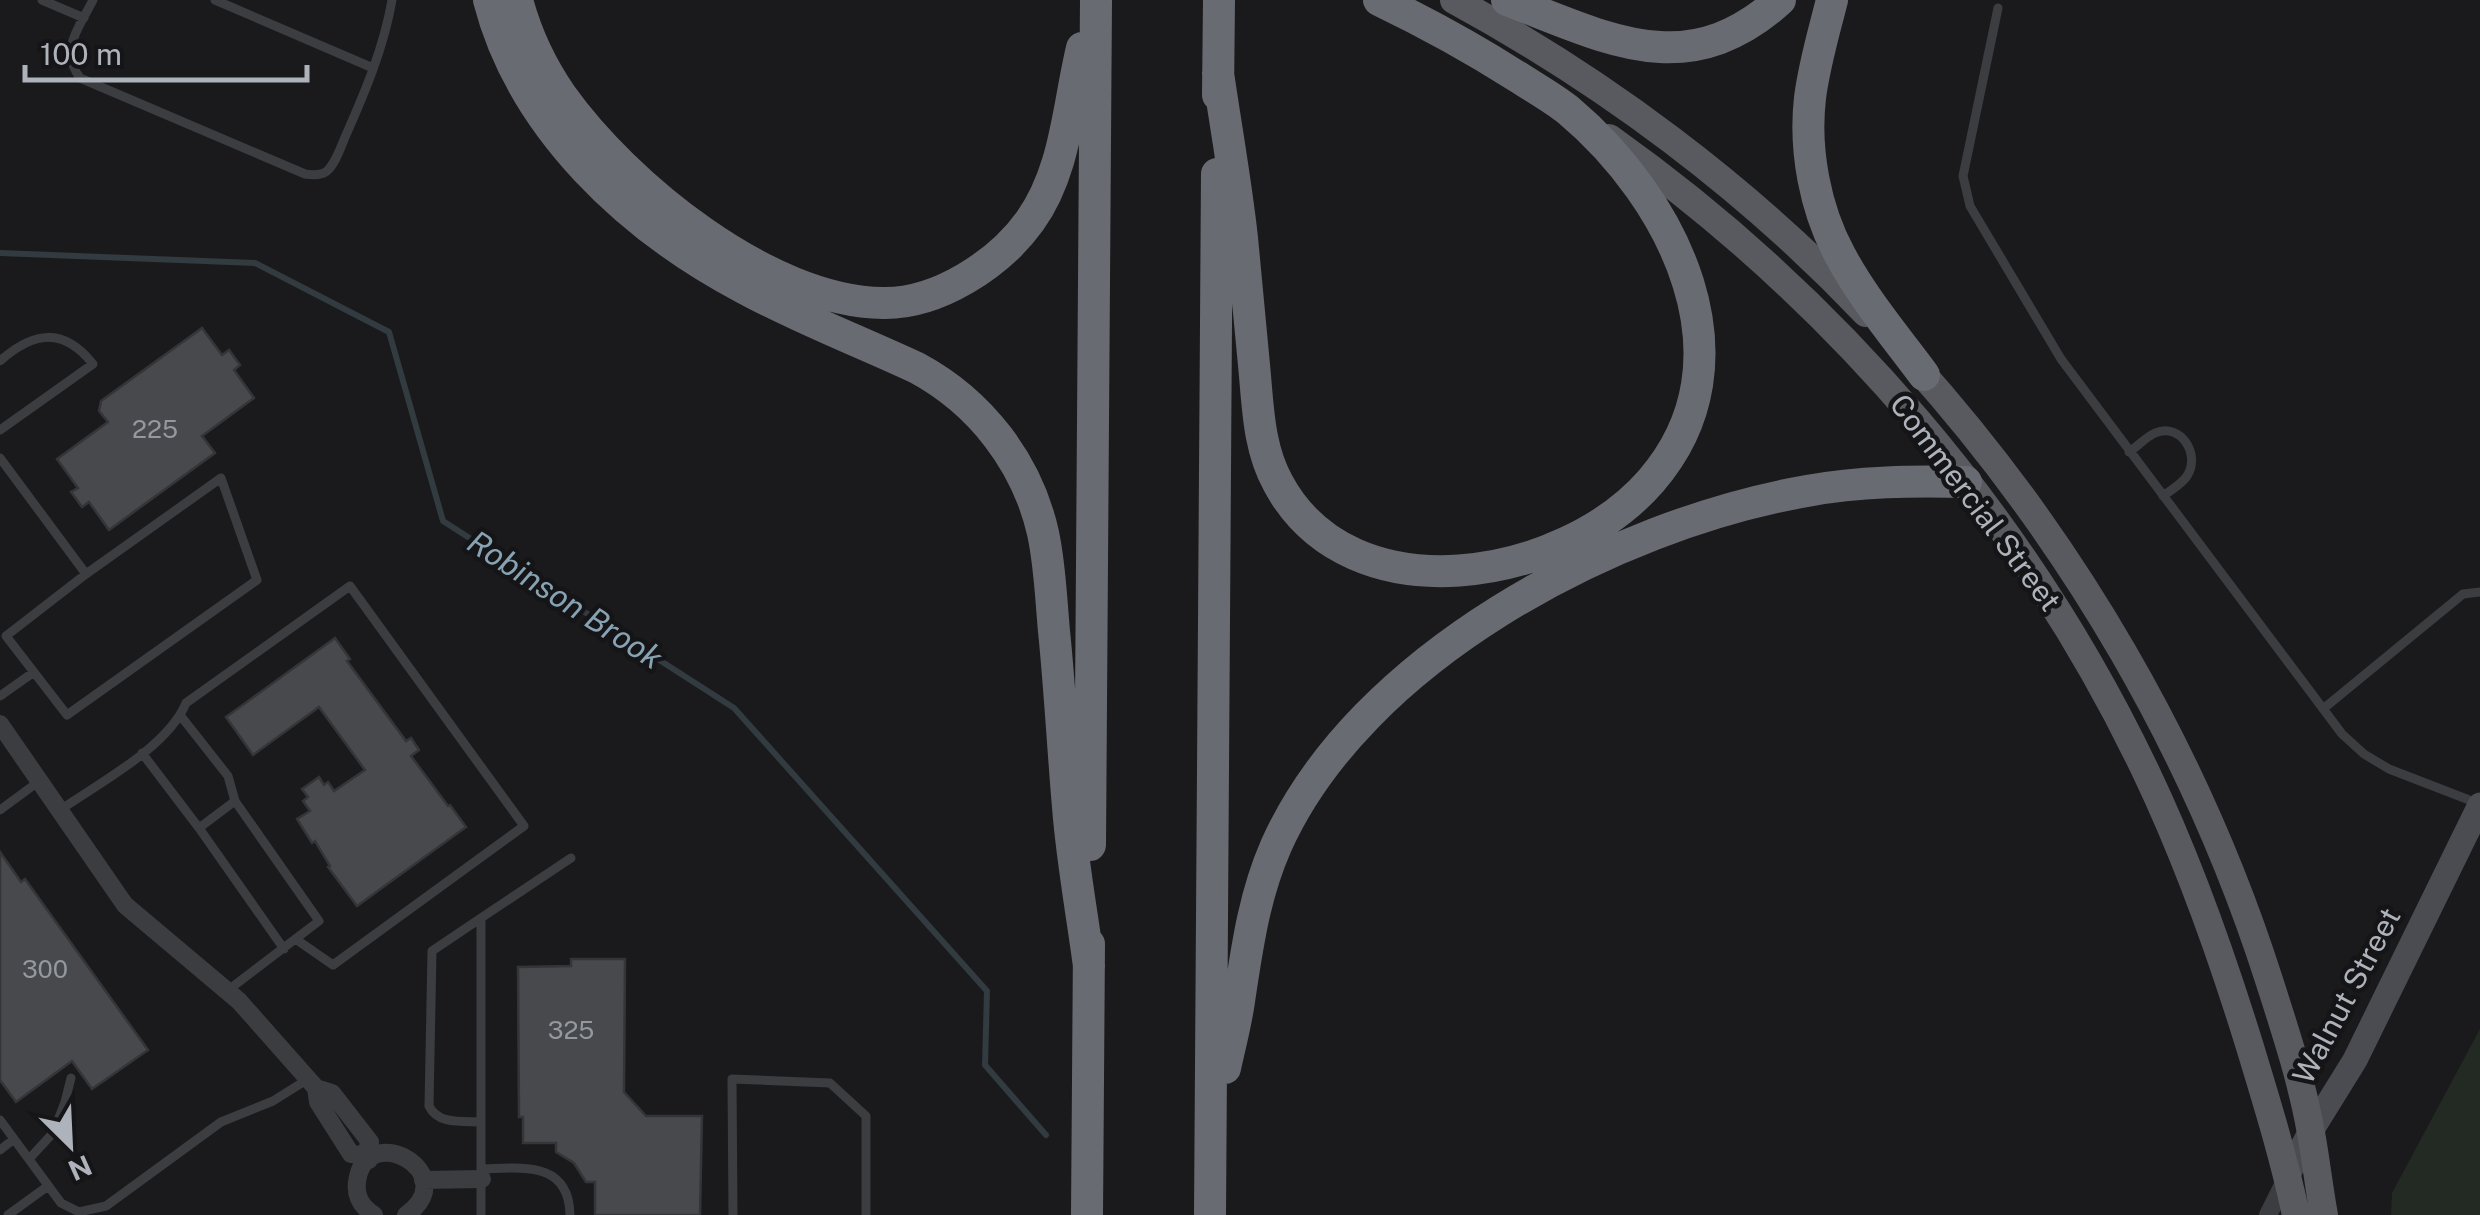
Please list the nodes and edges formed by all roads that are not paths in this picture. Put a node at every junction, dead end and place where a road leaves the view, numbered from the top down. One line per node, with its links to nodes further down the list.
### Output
1 (42, 0): 15 (lane)
2 (92, 0): 15 (lane)
3 (214, 0): 16 (lane)
4 (392, 0): 16 (lane)
5 (489, 0): 45 (highway)
6 (516, 0): 7 (highway)
7 (1095, 0): 45 (highway)
8 (1380, 0): 18 (highway, Commercial Street)
9 (1454, 0): 20 (main road, Commercial Street)
10 (1507, 0): 11 (highway)
11 (1780, 0)
12 (1832, 0): 20 (highway)
13 (1218, 3): 17 (highway)
14 (1998, 8): 22 (lane)
15 (84, 18): 16 (lane)
16 (373, 68)
17 (1218, 73): 18 (highway); 52 (highway)
18 (1567, 109): 24 (main road, Commercial Street)
19 (0, 361): 21 (lane)
20 (1924, 375): 51 (main road, Commercial Street)
21 (0, 430)
22 (2130, 452): 25 (lane); 25 (lane)
23 (0, 459): 26 (lane)
24 (1966, 482): 52 (highway); 58 (main road, Commercial Street)
25 (2163, 496): 31 (lane)
26 (86, 574): 28 (lane); 29 (lane)
27 (2480, 592): 31 (lane)
28 (3, 632): 29 (lane)
29 (34, 672): 30 (lane)
30 (0, 696)
31 (2322, 709): 37 (lane)
32 (180, 715): 34 (lane); 36 (lane); 43 (lane)
33 (0, 724): 35 (street)
34 (142, 753): 39 (lane); 40 (lane)
35 (40, 780): 38 (lane); 39 (street)
36 (235, 801): 40 (lane); 43 (lane)
37 (2480, 804): 51 (street, Walnut Street)
38 (0, 810)
39 (60, 810): 46 (street)
40 (200, 828): 44 (lane)
41 (572, 858): 42 (lane)
42 (481, 918): 50 (lane); 50 (lane)
43 (296, 940): 44 (lane)
44 (284, 948): 46 (lane)
45 (1089, 966): 68 (highway)
46 (228, 991): 48 (street)
47 (71, 1078): 56 (lane)
48 (312, 1084): 55 (street); 60 (lane)
49 (0, 1120): 53 (lane)
50 (481, 1122): 57 (lane)
51 (2311, 1131): 58 (street, Walnut Street); 72 (main road, Commercial Street)
52 (1210, 1136): 69 (highway)
53 (14, 1139): 54 (lane); 56 (lane)
54 (0, 1150)
55 (367, 1158): 59 (street); 61 (street)
56 (29, 1160): 60 (lane)
57 (482, 1174): 59 (street); 64 (lane); 65 (lane)
58 (2288, 1174): 70 (street, Walnut Street); 71 (main road, Commercial Street)
59 (423, 1180): 63 (street)
60 (48, 1186): 62 (lane)
61 (370, 1214)
62 (8, 1215)
63 (406, 1215)
64 (482, 1215)
65 (570, 1215)
66 (733, 1215): 67 (lane)
67 (866, 1215)
68 (1088, 1215)
69 (1210, 1215)
70 (2268, 1215)
71 (2296, 1215)
72 (2324, 1215)

